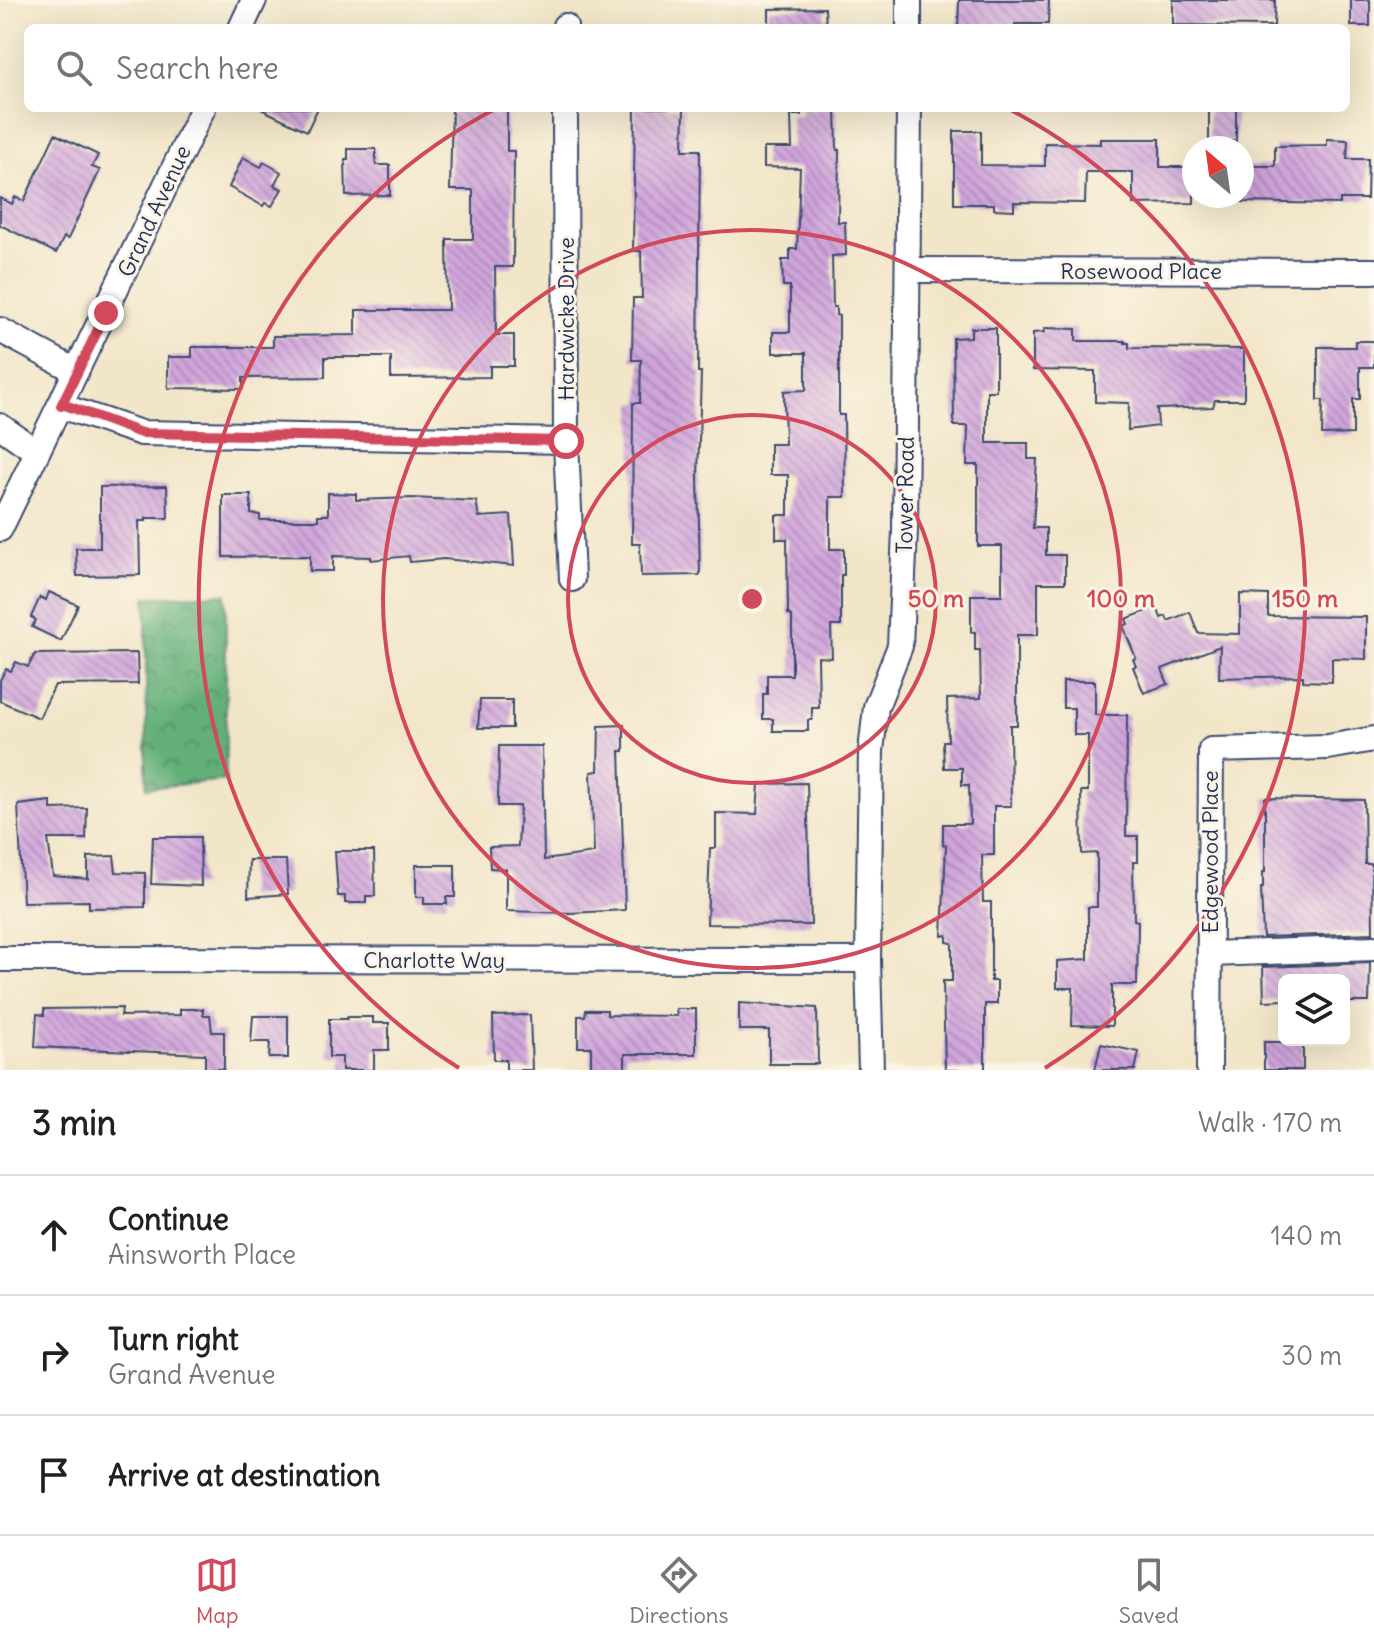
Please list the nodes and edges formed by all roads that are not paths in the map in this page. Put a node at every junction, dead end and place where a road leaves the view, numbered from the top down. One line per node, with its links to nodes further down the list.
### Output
1 (254, 0): 3 (street)
2 (909, 0): 4 (street)
3 (243, 24)
4 (909, 24)
5 (201, 112): 11 (street, Grand Avenue)
6 (565, 112): 14 (street, Hardwicke Drive)
7 (909, 112): 8 (street, Tower Road)
8 (909, 270): 9 (street, Rosewood Place); 22 (street, Tower Road)
9 (1374, 271)
10 (0, 330): 11 (street)
11 (76, 371): 12 (street, Grand Avenue)
12 (61, 406): 14 (street); 15 (street, Grand Avenue)
13 (0, 426): 15 (street)
14 (566, 441): 17 (street, Hardwicke Drive)
15 (37, 452): 16 (street, Grand Avenue)
16 (0, 529)
17 (572, 579)
18 (1374, 739): 20 (street, Edgewood Place)
19 (1374, 948): 20 (street)
20 (1210, 954): 24 (street, Edgewood Place)
21 (0, 959): 22 (street, Charlotte Way)
22 (868, 960): 23 (street, Tower Road)
23 (871, 1070)
24 (1209, 1070)

